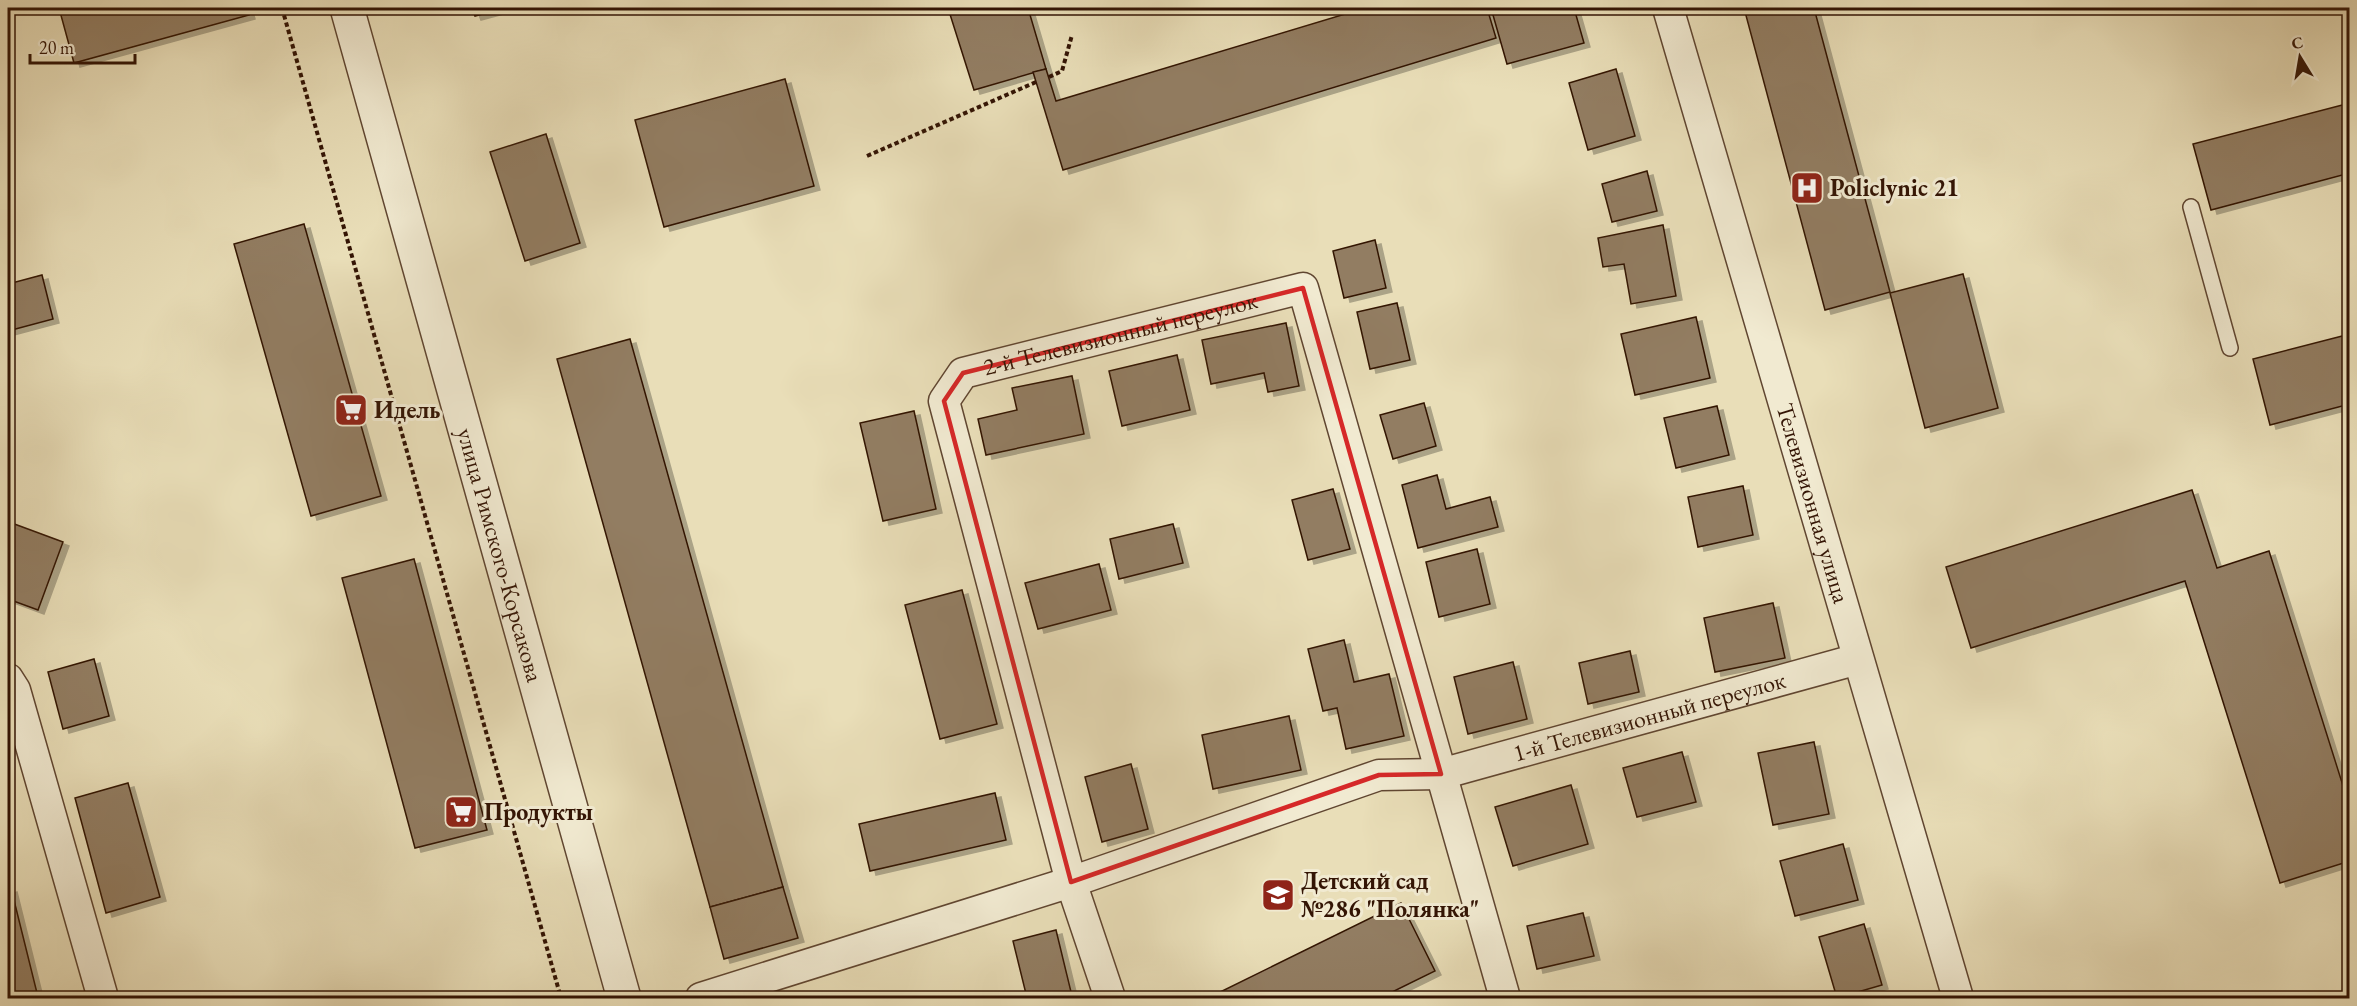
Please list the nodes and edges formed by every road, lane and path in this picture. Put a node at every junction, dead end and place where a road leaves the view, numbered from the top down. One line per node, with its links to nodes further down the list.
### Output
1 (282, 8): 15 (path)
2 (347, 8): 16 (street, улица Римского-Корсакова)
3 (1668, 8): 10 (street, Телевизионная улица)
4 (1072, 35): 5 (path)
5 (1049, 77)
6 (1036, 82): 7 (path)
7 (867, 156)
8 (2191, 207): 9 (lane)
9 (2230, 348)
10 (1858, 659): 12 (street, 1-й Телевизионный переулок); 20 (street, Телевизионная улица)
11 (8, 679): 14 (street)
12 (1441, 774): 13 (street, 1-й Телевизионный переулок); 13 (street, 2-й Телевизионный переулок); 19 (street)
13 (1071, 882): 17 (street, 1-й Телевизионный переулок); 18 (street)
14 (103, 999)
15 (561, 999)
16 (624, 999)
17 (700, 999)
18 (1110, 999)
19 (1505, 999)
20 (1958, 999)

